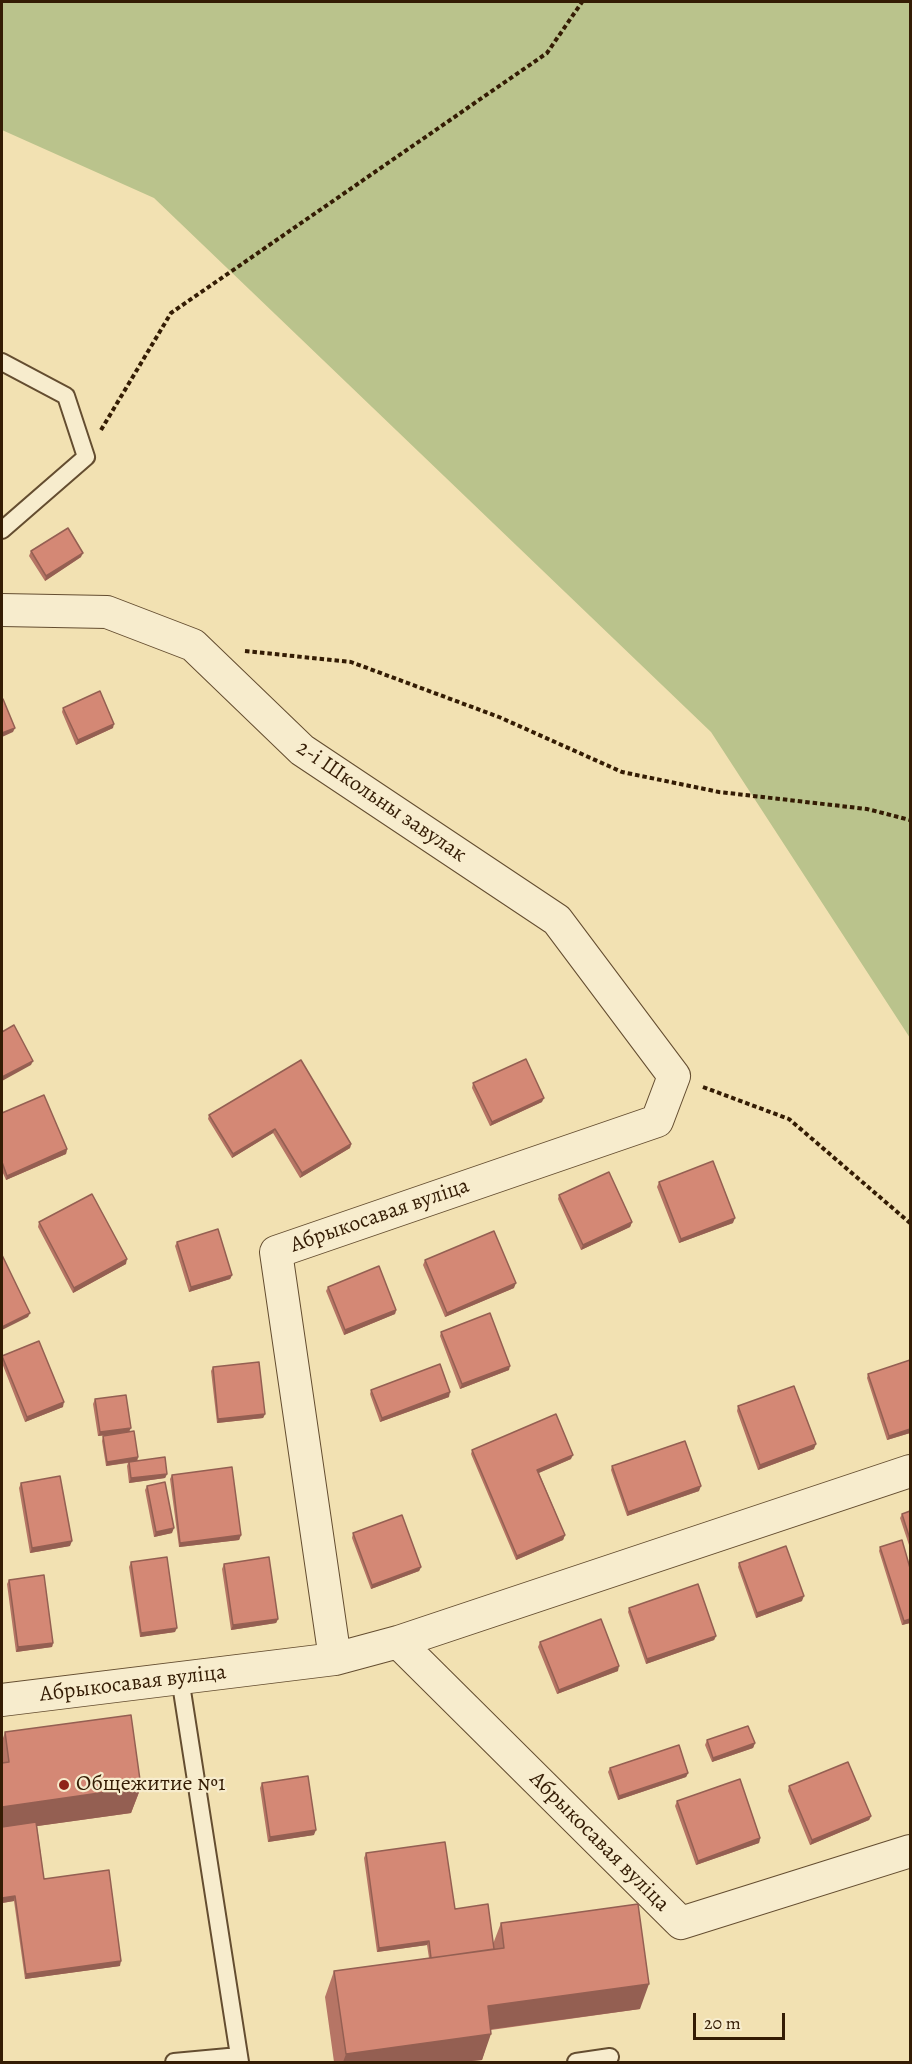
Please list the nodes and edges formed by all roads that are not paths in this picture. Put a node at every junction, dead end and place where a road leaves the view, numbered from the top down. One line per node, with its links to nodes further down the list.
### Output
1 (2, 362): 2 (lane)
2 (2, 530)
3 (2, 610): 4 (street, 2-і Школьны завулак)
4 (674, 1076): 7 (street, Абрыкосавая вуліца)
5 (910, 1471): 6 (street, Абрыкосавая вуліца)
6 (398, 1642): 7 (street, Абрыкосавая вуліца); 10 (street, Абрыкосавая вуліца)
7 (335, 1659): 8 (street, Абрыкосавая вуліца)
8 (180, 1678): 9 (street, Абрыкосавая вуліца); 12 (lane)
9 (2, 1700)
10 (910, 1851)
11 (610, 2057): 14 (lane)
12 (239, 2059): 13 (lane)
13 (174, 2062)
14 (576, 2062)

